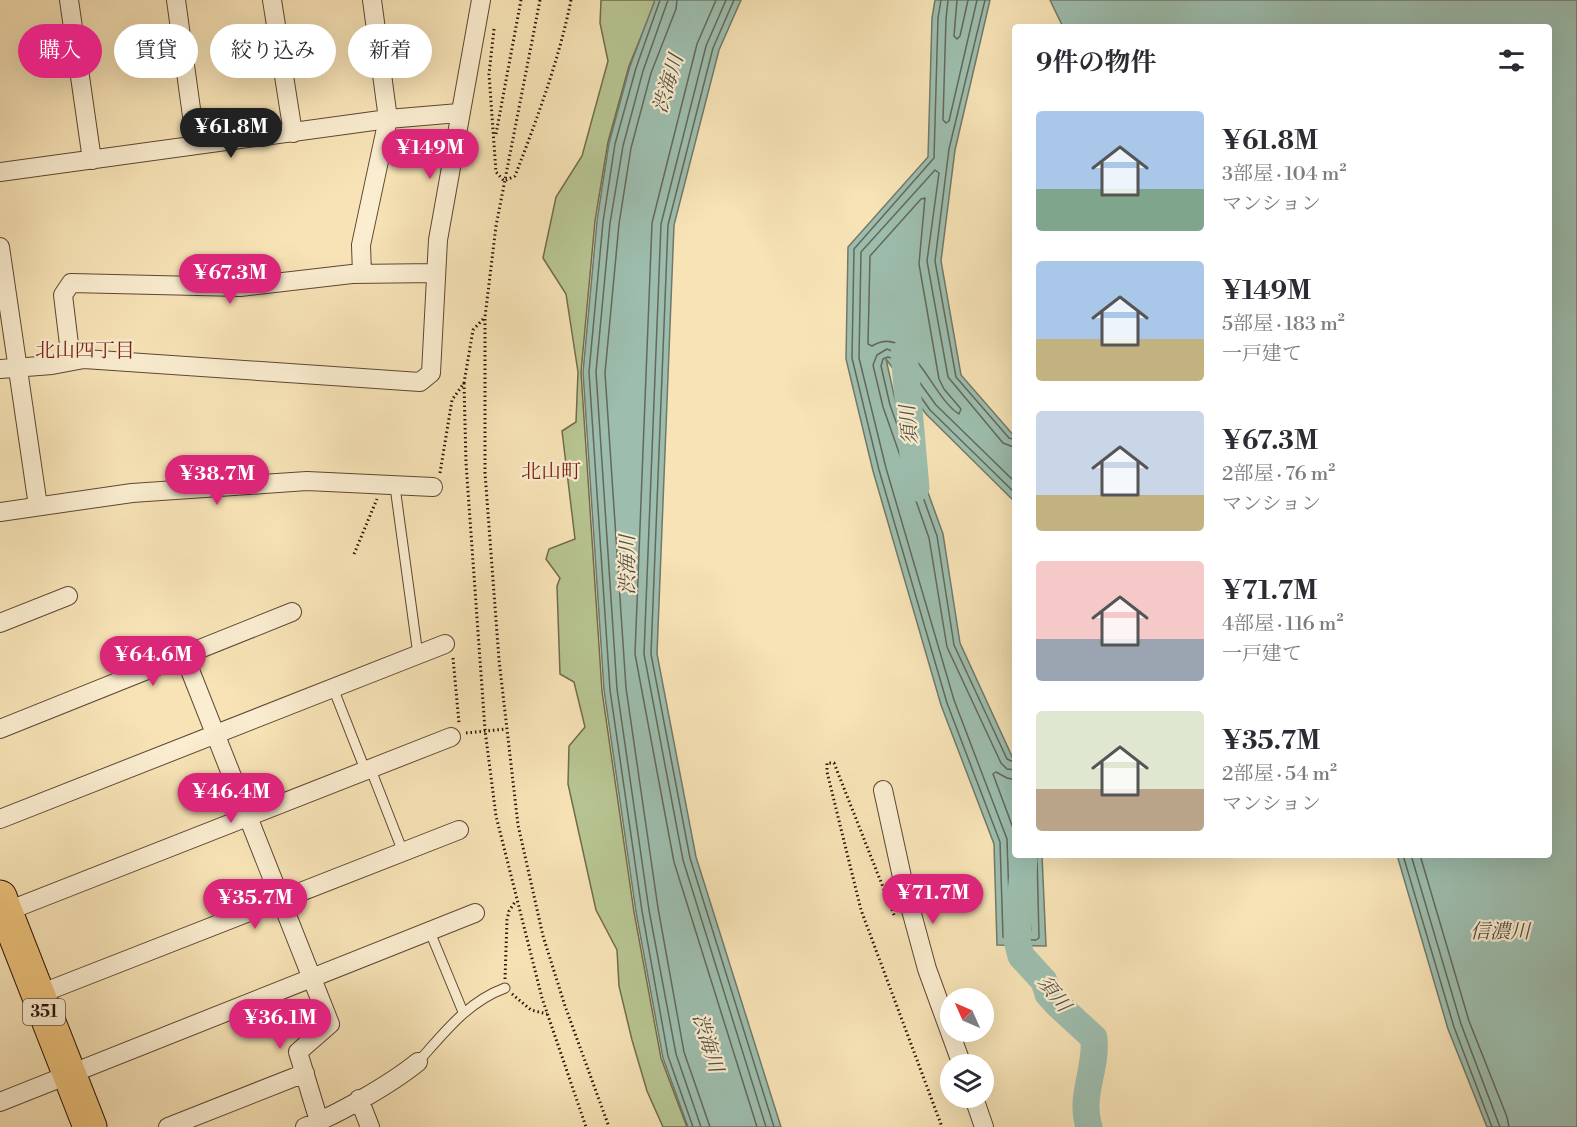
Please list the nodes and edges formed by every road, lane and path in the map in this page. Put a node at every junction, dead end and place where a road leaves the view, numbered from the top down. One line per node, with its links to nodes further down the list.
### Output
1 (69, 0): 15 (street)
2 (176, 0): 14 (street)
3 (272, 0): 12 (street)
4 (372, 0): 11 (street)
5 (481, 0): 10 (street)
6 (521, 0): 13 (path)
7 (540, 0): 17 (path)
8 (571, 0): 17 (path)
9 (495, 21): 13 (path)
10 (459, 113): 11 (street); 20 (street)
11 (388, 119): 12 (street); 21 (street)
12 (292, 133): 14 (street)
13 (495, 138): 17 (path)
14 (196, 145): 15 (street)
15 (92, 160): 16 (street)
16 (0, 172)
17 (504, 181): 22 (path)
18 (0, 248): 19 (street)
19 (0, 252): 24 (street)
20 (436, 273): 21 (street); 23 (street)
21 (362, 274): 23 (street)
22 (485, 317): 25 (path); 39 (path)
23 (71, 361): 24 (street)
24 (9, 368): 28 (street)
25 (464, 383): 27 (path); 40 (path)
26 (388, 486): 27 (street); 28 (street); 30 (path); 36 (lane)
27 (433, 487)
28 (38, 506): 29 (street)
29 (0, 512)
30 (354, 554)
31 (68, 596): 33 (street)
32 (292, 612): 35 (street)
33 (0, 623)
34 (445, 644): 36 (street); 42 (path)
35 (184, 655): 38 (street); 41 (street)
36 (418, 655): 37 (street)
37 (333, 688): 41 (street); 43 (lane)
38 (0, 729)
39 (506, 729): 40 (path); 72 (path)
40 (485, 730): 42 (path); 50 (path)
41 (216, 735): 45 (street); 46 (street)
42 (456, 735): 43 (street)
43 (368, 771): 45 (street); 48 (lane)
44 (883, 790): 60 (street)
45 (247, 816): 49 (street); 51 (street)
46 (0, 819)
47 (459, 830): 48 (street)
48 (403, 852): 49 (street)
49 (282, 900): 55 (street); 57 (street)
50 (515, 902): 56 (path); 59 (path)
51 (2, 908): 57 (highway, 351)
52 (475, 913): 54 (street)
53 (898, 924): 73 (path)
54 (430, 932): 55 (street); 58 (lane)
55 (313, 979): 62 (street); 63 (street)
56 (505, 988): 58 (lane); 59 (path)
57 (37, 995): 63 (highway, 351)
58 (463, 1012): 61 (lane)
59 (547, 1014): 71 (path)
60 (958, 1054)
61 (418, 1062): 64 (street)
62 (305, 1073): 67 (street); 69 (street)
63 (71, 1076): 65 (street); 68 (highway, 351)
64 (359, 1099): 67 (street); 70 (street)
65 (0, 1102)
66 (977, 1108): 74 (street)
67 (312, 1124)
68 (90, 1127)
69 (168, 1127)
70 (370, 1127)
71 (586, 1127)
72 (609, 1127)
73 (942, 1127)
74 (984, 1127)

